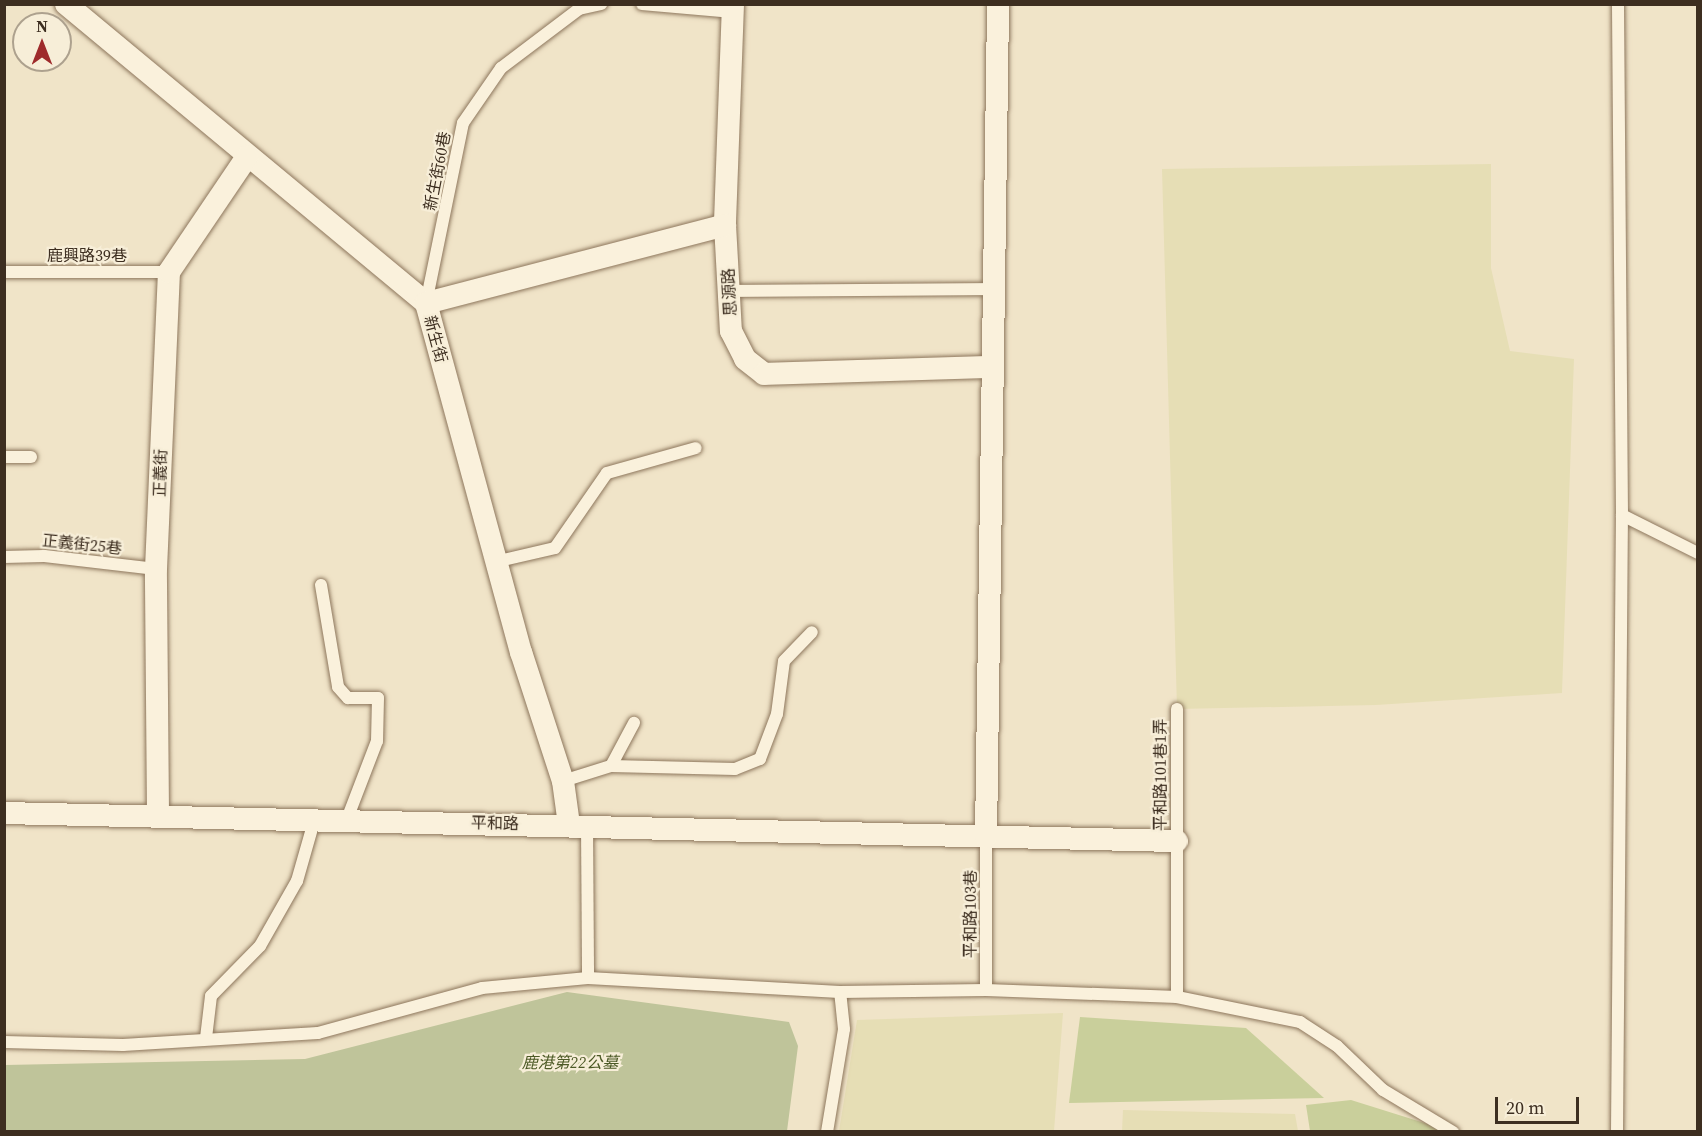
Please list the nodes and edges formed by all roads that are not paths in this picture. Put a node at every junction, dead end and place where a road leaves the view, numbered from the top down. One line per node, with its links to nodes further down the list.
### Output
1 (66, 4): 7 (street, 新生街)
2 (601, 4): 13 (lane, 新生街60巷)
3 (642, 4): 6 (lane)
4 (998, 4): 11 (street)
5 (1618, 4): 18 (lane)
6 (733, 8): 8 (street, 思源路)
7 (247, 158): 10 (street); 13 (street, 新生街)
8 (725, 225): 12 (street, 思源路); 13 (street)
9 (4, 272): 10 (lane, 鹿興路39巷)
10 (169, 272): 22 (street, 正義街)
11 (993, 289): 12 (lane); 14 (street)
12 (729, 291): 14 (street, 思源路)
13 (426, 303): 21 (street, 新生街)
14 (992, 367): 34 (street)
15 (696, 447): 21 (lane)
16 (4, 457): 17 (lane)
17 (31, 457)
18 (1623, 515): 19 (lane); 44 (lane)
19 (1698, 553)
20 (4, 557): 22 (lane, 正義街25巷)
21 (499, 561): 28 (street, 新生街)
22 (156, 569): 30 (street, 正義街)
23 (321, 585): 32 (lane)
24 (812, 632): 27 (lane)
25 (1176, 709): 35 (lane, 平和路101巷1弄)
26 (634, 723): 27 (lane)
27 (611, 766): 28 (lane)
28 (563, 781): 33 (street, 新生街)
29 (4, 813): 30 (street, 平和路)
30 (158, 813): 31 (street, 平和路)
31 (315, 818): 32 (street, 平和路); 40 (lane)
32 (347, 819): 33 (street, 平和路)
33 (578, 825): 34 (street, 平和路); 36 (lane)
34 (986, 837): 35 (street, 平和路); 37 (lane, 平和路103巷)
35 (1177, 841): 39 (lane, 平和路101巷1弄)
36 (588, 978): 38 (lane); 40 (lane)
37 (986, 990): 38 (lane); 39 (lane)
38 (840, 992): 42 (lane)
39 (1177, 997): 43 (lane)
40 (206, 1038): 41 (lane)
41 (4, 1042)
42 (827, 1131)
43 (1453, 1131)
44 (1617, 1131)

